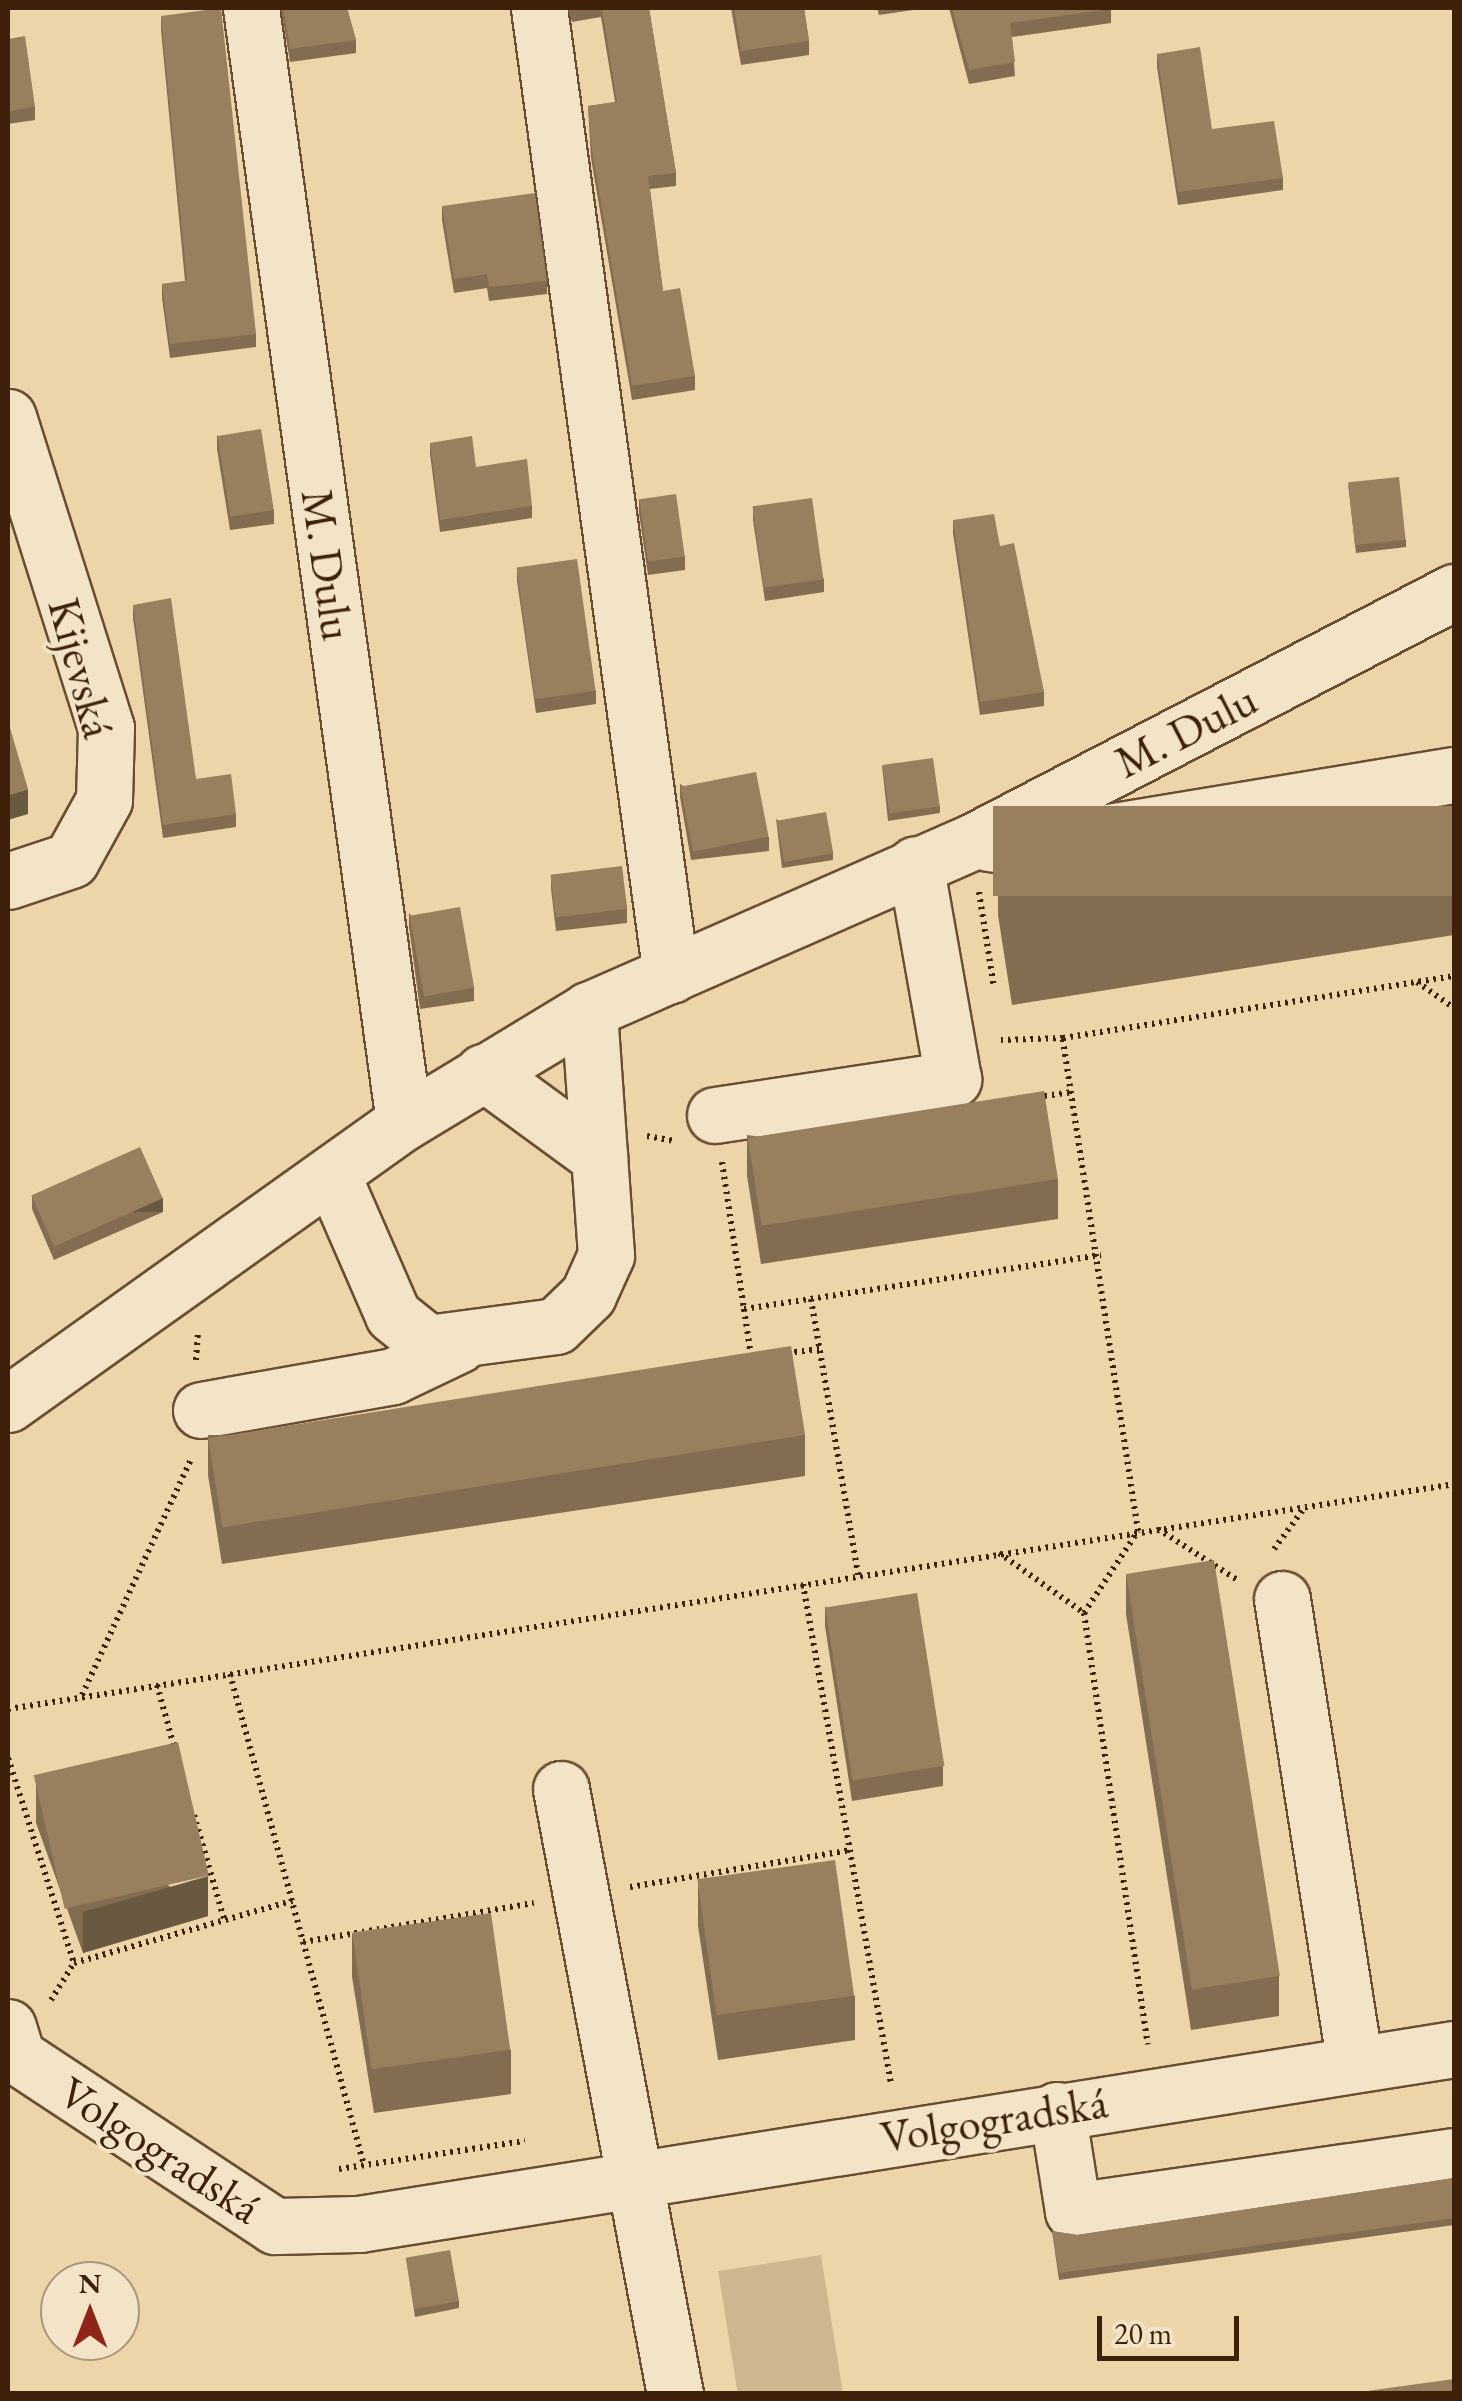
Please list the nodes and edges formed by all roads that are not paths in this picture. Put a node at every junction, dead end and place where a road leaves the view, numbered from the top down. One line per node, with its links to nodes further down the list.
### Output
1 (250, 8): 13 (street, M. Dulu)
2 (539, 8): 10 (street)
3 (8, 416): 4 (street, Kijevská)
4 (23, 528): 9 (street, Kijevská)
5 (1454, 592): 7 (street, M. Dulu)
6 (1454, 776): 7 (street, M. Dulu)
7 (974, 840): 8 (street, M. Dulu)
8 (915, 864): 10 (street, M. Dulu); 14 (street)
9 (8, 882)
10 (671, 974): 11 (street, M. Dulu)
11 (589, 1010): 12 (street, M. Dulu); 15 (street)
12 (483, 1072): 13 (street, M. Dulu); 15 (street)
13 (404, 1122): 16 (street, M. Dulu)
14 (717, 1132)
15 (598, 1142): 17 (street)
16 (333, 1177): 17 (street); 18 (street, M. Dulu)
17 (458, 1345): 19 (street)
18 (8, 1404)
19 (196, 1413)
20 (1266, 1579): 24 (street)
21 (561, 1790): 27 (street)
22 (8, 2027): 27 (street, Volgogradská)
23 (1454, 2048): 24 (street, Volgogradská)
24 (1354, 2064): 25 (street, Volgogradská)
25 (1056, 2110): 26 (street); 27 (street, Volgogradská)
26 (1454, 2156)
27 (634, 2176): 28 (street)
28 (675, 2394)

